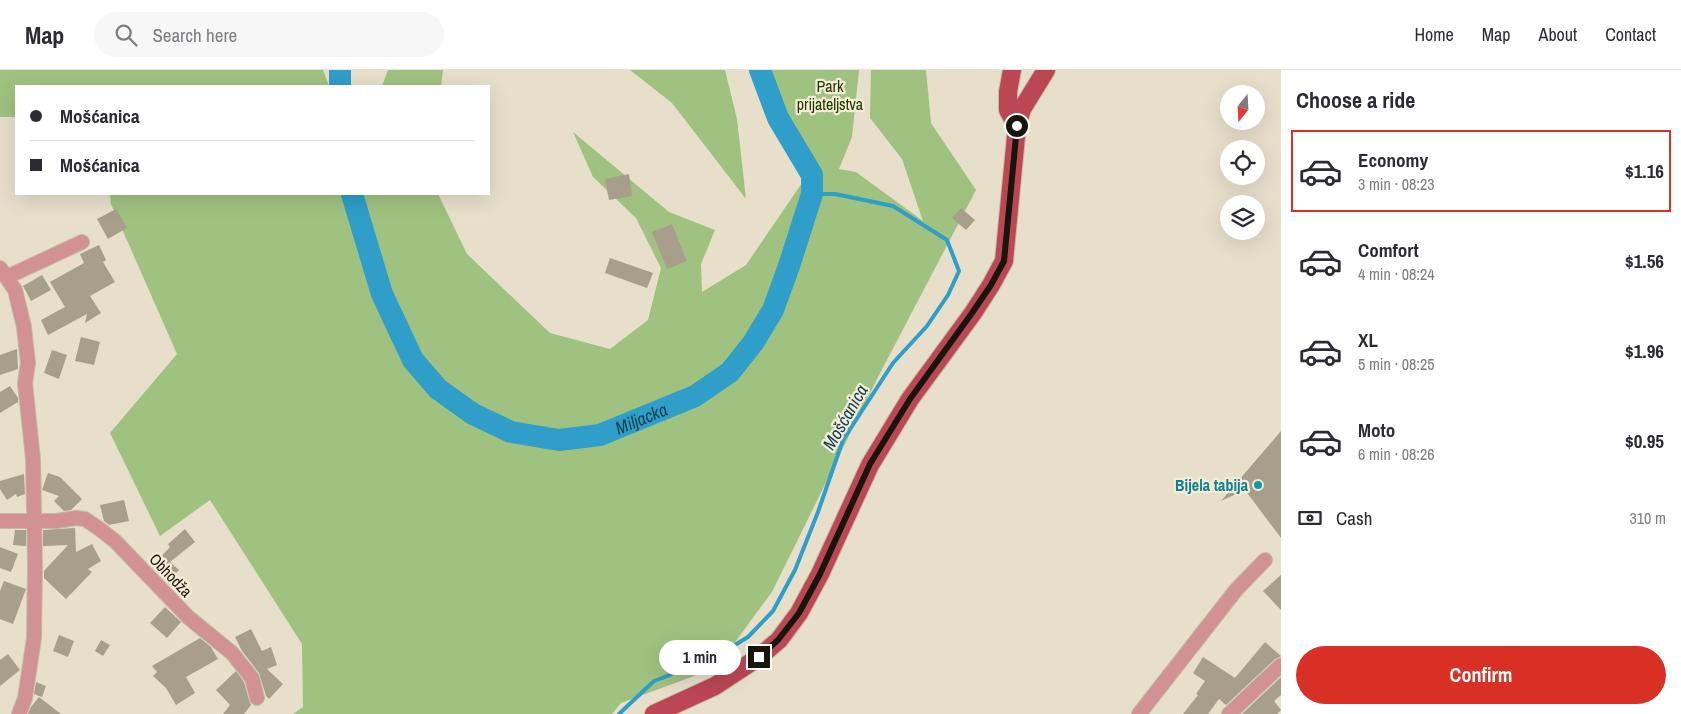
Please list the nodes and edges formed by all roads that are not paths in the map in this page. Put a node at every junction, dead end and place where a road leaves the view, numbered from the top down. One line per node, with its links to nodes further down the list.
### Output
1 (1012, 70): 3 (main road)
2 (1046, 70): 3 (main road)
3 (1017, 126): 12 (main road)
4 (82, 242): 5 (street)
5 (4, 273): 7 (street)
6 (0, 521): 7 (street, Obhodža)
7 (35, 521): 10 (street, Obhodža); 11 (street)
8 (1265, 560): 13 (street)
9 (1281, 665): 14 (street)
10 (257, 698)
11 (19, 714)
12 (654, 714)
13 (1139, 714)
14 (1229, 714)

